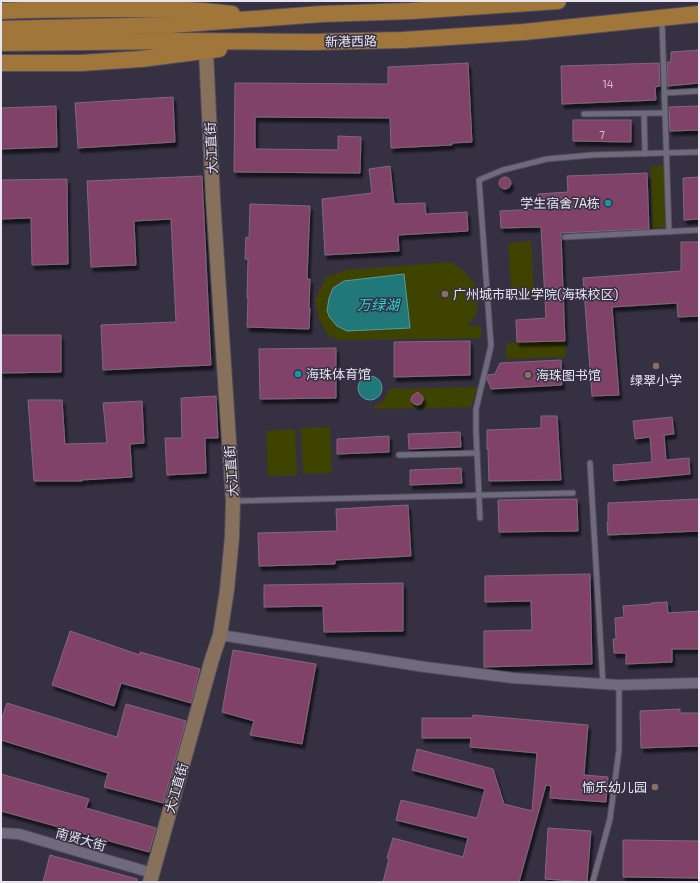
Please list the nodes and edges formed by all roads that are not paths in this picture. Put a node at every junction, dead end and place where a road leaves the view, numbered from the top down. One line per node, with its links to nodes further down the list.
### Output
1 (558, 1): 3 (main road, 新港西路)
2 (126, 5): 4 (main road); 6 (main road)
3 (411, 6): 6 (main road, 新港西路)
4 (5, 10)
5 (699, 14): 7 (main road, 新港西路)
6 (265, 18): 8 (main road, 新港西路)
7 (662, 18): 9 (main road, 新港西路); 14 (lane)
8 (1, 29)
9 (262, 42): 10 (main road, 新港西路); 11 (main road)
10 (1, 44)
11 (206, 51): 12 (main road); 29 (street, 大江直街)
12 (2, 64)
13 (699, 91): 14 (lane)
14 (665, 93): 15 (lane)
15 (665, 113): 17 (lane); 19 (lane)
16 (584, 114): 17 (lane)
17 (644, 114): 20 (lane)
18 (699, 152): 19 (lane)
19 (666, 153): 20 (lane); 22 (lane)
20 (645, 154): 24 (lane)
21 (699, 230): 22 (lane)
22 (669, 232): 23 (lane)
23 (565, 237)
24 (476, 453): 25 (lane); 28 (lane)
25 (399, 455)
26 (590, 463): 33 (lane)
27 (573, 493): 28 (lane)
28 (479, 496): 29 (lane); 30 (lane)
29 (233, 501): 31 (street, 大江直街)
30 (480, 518)
31 (220, 635): 33 (street); 36 (street, 大江直街)
32 (699, 683): 34 (street)
33 (603, 684): 34 (street)
34 (619, 685): 37 (lane)
35 (1, 833): 36 (street, 南贤大街)
36 (151, 877)
37 (593, 881)

